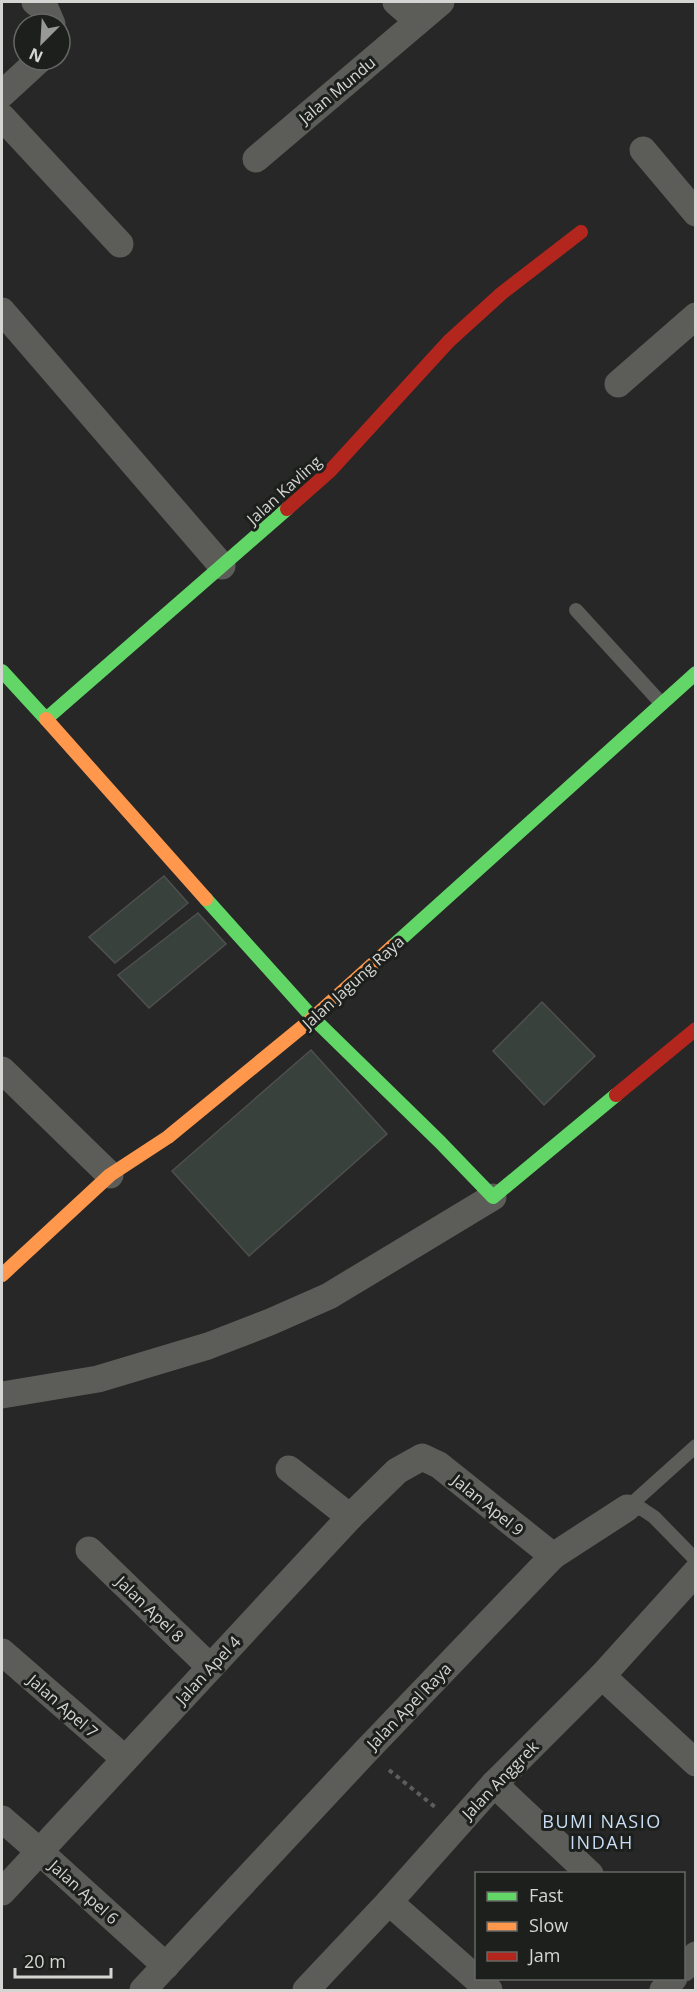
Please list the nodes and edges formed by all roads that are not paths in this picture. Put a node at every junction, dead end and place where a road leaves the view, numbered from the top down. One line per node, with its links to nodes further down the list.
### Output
1 (396, 2): 3 (street)
2 (441, 2): 3 (street, Jalan Mundu)
3 (418, 21): 8 (street, Jalan Mundu)
4 (26, 72): 5 (street)
5 (2, 94)
6 (2, 117): 11 (street)
7 (643, 150): 9 (street)
8 (256, 159)
9 (696, 213)
10 (581, 232): 15 (street, Jalan Kavling)
11 (120, 243)
12 (2, 311): 15 (street)
13 (696, 316): 14 (street)
14 (618, 384)
15 (222, 566): 20 (street, Jalan Kavling)
16 (576, 610): 19 (lane)
17 (2, 671): 20 (street)
18 (696, 673): 19 (street, Jalan Jagung Raya)
19 (661, 703): 21 (street, Jalan Jagung Raya)
20 (46, 719): 21 (street)
21 (313, 1018): 24 (street, Jalan Jagung Raya); 25 (street)
22 (696, 1029): 25 (street)
23 (2, 1070): 24 (street)
24 (110, 1175): 26 (street, Jalan Jagung Raya)
25 (493, 1197): 27 (street)
26 (2, 1275)
27 (2, 1395)
28 (696, 1446): 31 (lane, Jalan Apel Raya)
29 (422, 1457): 32 (street, Jalan Apel 4); 34 (street, Jalan Apel 9)
30 (289, 1469): 32 (street)
31 (627, 1508): 34 (street, Jalan Apel Raya); 35 (lane)
32 (350, 1517): 38 (street, Jalan Apel 4)
33 (89, 1550): 38 (street, Jalan Apel 8)
34 (553, 1556): 48 (street, Jalan Apel Raya)
35 (696, 1560)
36 (696, 1572): 39 (street, Jalan Anggrek)
37 (2, 1652): 40 (street, Jalan Apel 7)
38 (210, 1667): 40 (street, Jalan Apel 4)
39 (602, 1676): 41 (street); 42 (street, Jalan Anggrek)
40 (125, 1759): 44 (street, Jalan Apel 4)
41 (696, 1763)
42 (494, 1784): 45 (street); 47 (street, Jalan Anggrek)
43 (2, 1819): 44 (street, Jalan Apel 6)
44 (39, 1851): 46 (street, Jalan Apel 4); 48 (street, Jalan Apel 6)
45 (588, 1872)
46 (2, 1892)
47 (389, 1902): 49 (street); 52 (street, Jalan Anggrek)
48 (166, 1966): 51 (street, Jalan Apel Raya)
49 (475, 1978)
50 (478, 1980): 53 (street)
51 (143, 1990)
52 (306, 1990)
53 (489, 1990)

